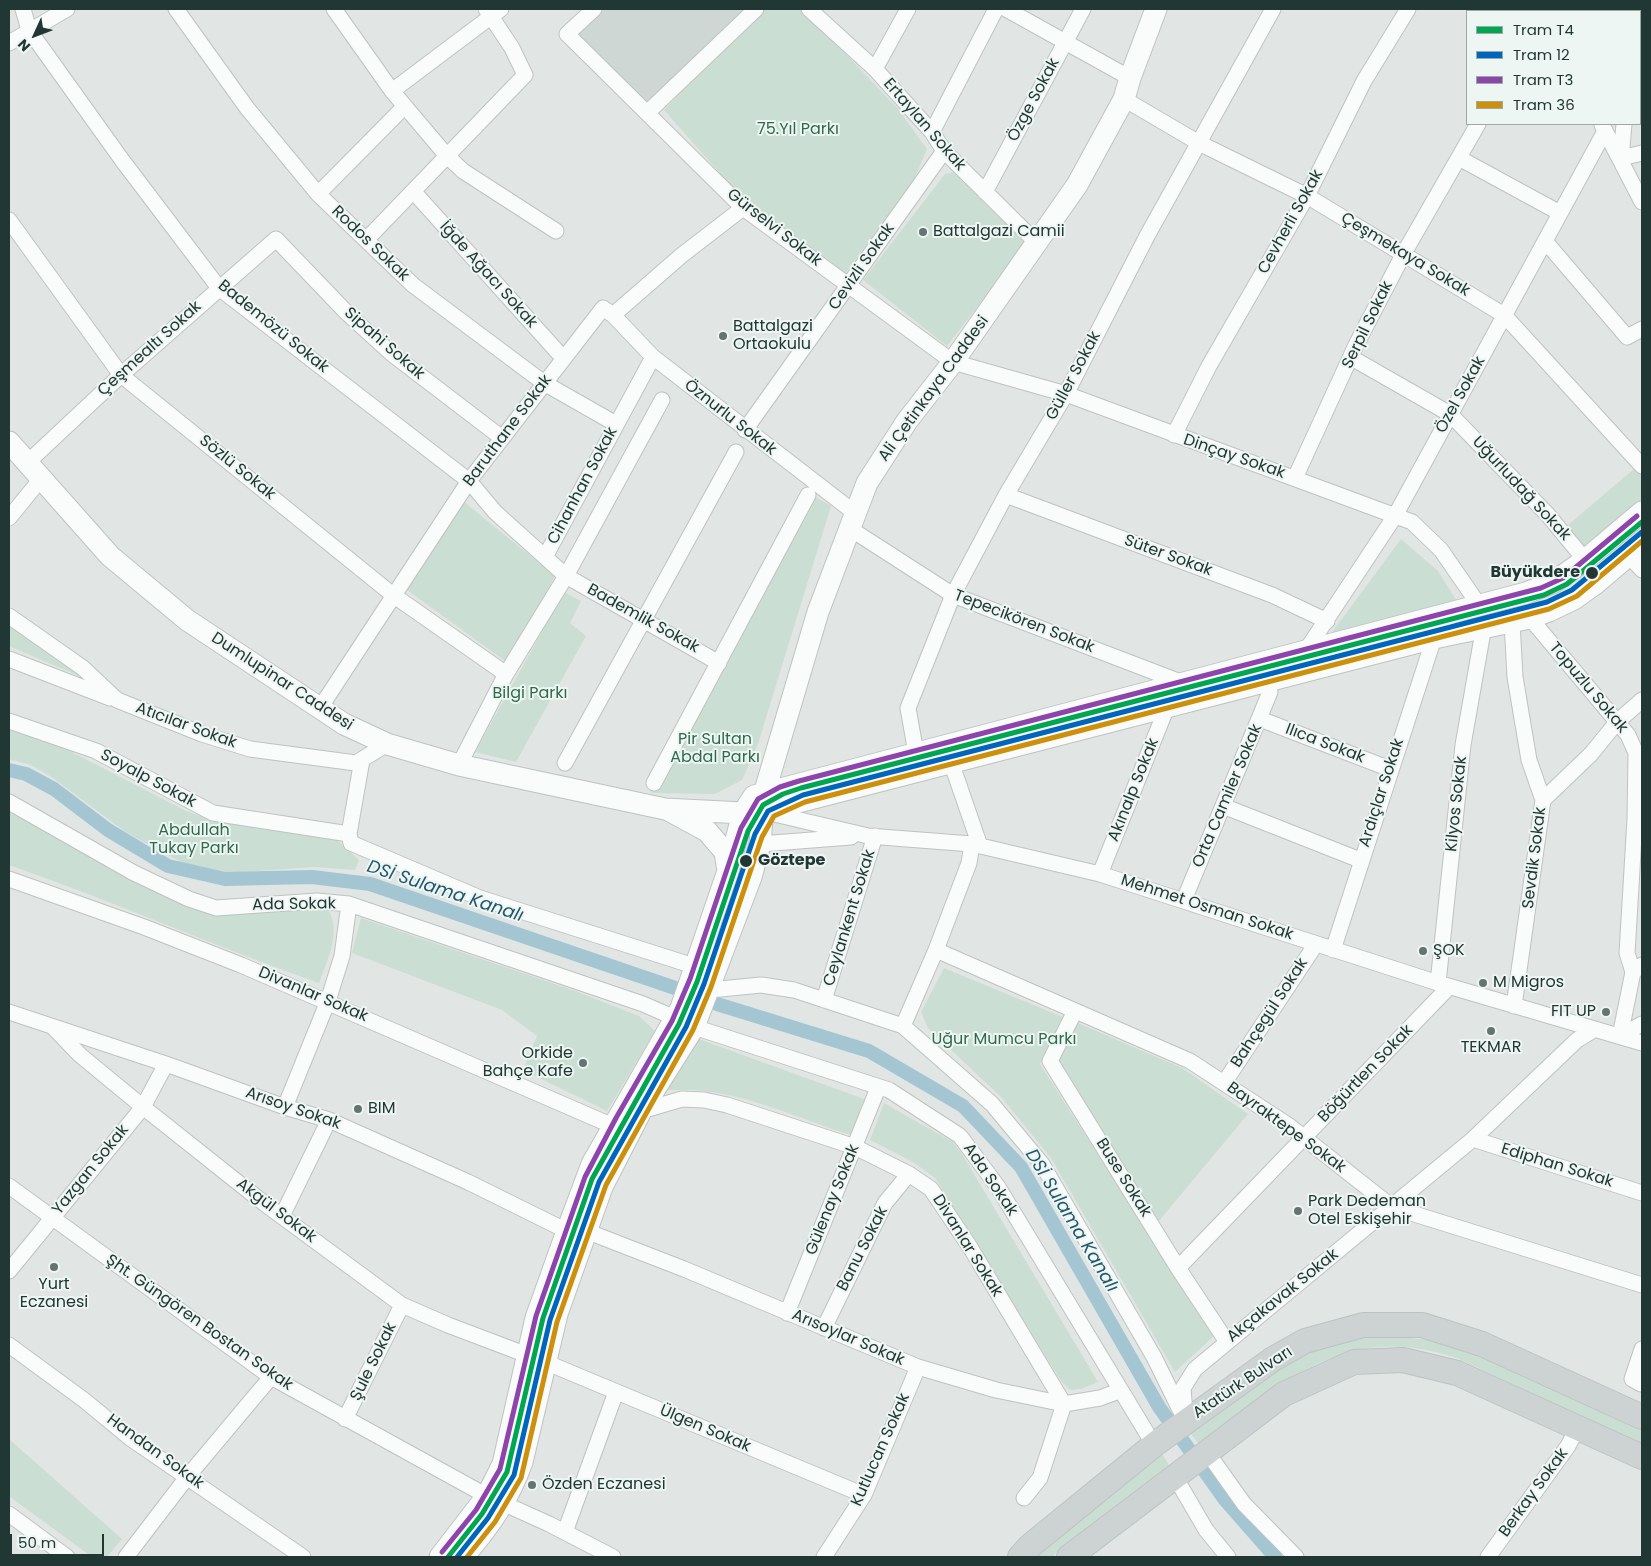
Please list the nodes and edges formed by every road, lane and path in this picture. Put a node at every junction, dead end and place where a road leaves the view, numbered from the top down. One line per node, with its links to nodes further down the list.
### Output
1 (23, 9): 16 (street, Bademözü Sokak)
2 (67, 9): 16 (street)
3 (176, 9): 37 (street, Rodos Sokak)
4 (334, 9): 21 (street)
5 (594, 9): 24 (street, Gürselvi Sokak)
6 (756, 9): 24 (street)
7 (809, 9): 19 (street, Ertaylan Sokak)
8 (908, 9): 19 (street)
9 (996, 9): 28 (street)
10 (1006, 9): 17 (street)
11 (1083, 9): 17 (street, Özge Sokak)
12 (1156, 9): 20 (main road, Ali Çetinkaya Caddesi)
13 (1273, 9): 29 (street, Güller Sokak)
14 (1408, 9): 38 (street, Cevherli Sokak)
15 (493, 12): 21 (street); 32 (street)
16 (29, 30): 18 (street); 50 (street, Bademözü Sokak)
17 (1065, 41): 20 (street); 36 (street, Özge Sokak)
18 (9, 43)
19 (875, 69): 28 (street, Ertaylan Sokak)
20 (1130, 78): 22 (main road, Ali Çetinkaya Caddesi)
21 (392, 91): 23 (street)
22 (1124, 99): 29 (street, Çeşmekaya Sokak); 47 (main road, Ali Çetinkaya Caddesi)
23 (405, 106): 32 (street); 37 (street)
24 (647, 113): 40 (street, Gürselvi Sokak)
25 (1477, 125): 33 (street, Serpil Sokak)
26 (1624, 125): 34 (street)
27 (1603, 127): 34 (street); 41 (street, Özel Sokak)
28 (932, 132): 30 (street, Ertaylan Sokak)
29 (1199, 143): 38 (street, Çeşmekaya Sokak); 60 (street, Güller Sokak)
30 (944, 152): 36 (street, Ertaylan Sokak); 49 (street, Cevizli Sokak)
31 (1642, 153): 34 (street)
32 (447, 156): 35 (street); 43 (street)
33 (1459, 158): 41 (street); 48 (street, Serpil Sokak)
34 (1621, 158): 39 (street)
35 (412, 191): 45 (street); 55 (street, İğde Ağacı Sokak)
36 (985, 192): 47 (street, Ertaylan Sokak)
37 (318, 194): 45 (street, Rodos Sokak)
38 (1308, 196): 48 (street, Çeşmekaya Sokak); 65 (street, Cevherli Sokak)
39 (1642, 202)
40 (743, 208): 49 (street, Gürselvi Sokak); 51 (street)
41 (1560, 213): 46 (street, Özel Sokak)
42 (9, 220): 58 (street, Sözlü Sokak)
43 (556, 231)
44 (276, 239): 50 (street, Çeşmealtı Sokak); 66 (street, Sipahi Sokak)
45 (366, 240): 59 (street, Rodos Sokak)
46 (1545, 241): 52 (street, Özel Sokak); 53 (street)
47 (1037, 243): 57 (main road, Ali Çetinkaya Caddesi)
48 (1404, 253): 52 (street, Çeşmekaya Sokak); 56 (street, Serpil Sokak)
49 (849, 286): 57 (street, Gürselvi Sokak); 64 (street, Cevizli Sokak)
50 (219, 288): 58 (street, Çeşmealtı Sokak); 73 (street, Bademözü Sokak)
51 (613, 315): 54 (street, Öznurlu Sokak); 55 (street, Baruthane Sokak)
52 (1504, 316): 62 (street, Özel Sokak); 70 (street, Çeşmekaya Sokak)
53 (1642, 329)
54 (653, 357): 63 (street, Cihanhan Sokak); 64 (street, Öznurlu Sokak)
55 (563, 358): 59 (street, Baruthane Sokak)
56 (1352, 358): 62 (street, Uğurludağ Sokak); 71 (street, Serpil Sokak)
57 (953, 362): 60 (street, Dinçay Sokak); 79 (main road, Ali Çetinkaya Caddesi)
58 (121, 375): 69 (street, Çeşmealtı Sokak); 84 (street, Sözlü Sokak)
59 (544, 383): 63 (street, Rodos Sokak); 66 (street, Baruthane Sokak)
60 (1066, 394): 65 (street, Dinçay Sokak); 75 (street, Güller Sokak)
61 (662, 400): 83 (street)
62 (1450, 414): 77 (street, Özel Sokak); 82 (street, Uğurludağ Sokak)
63 (616, 424): 80 (street, Cihanhan Sokak)
64 (745, 430): 79 (street, Öznurlu Sokak)
65 (1174, 436): 71 (street, Dinçay Sokak)
66 (502, 438): 73 (street, Baruthane Sokak)
67 (9, 442): 69 (main road, Dumlupinar Caddesi)
68 (736, 452): 89 (street)
69 (27, 463): 72 (main road, Dumlupinar Caddesi)
70 (1642, 466)
71 (1295, 478): 77 (street, Dinçay Sokak)
72 (40, 480): 78 (street); 102 (main road, Dumlupinar Caddesi)
73 (469, 481): 80 (street, Bademözü Sokak); 84 (street, Baruthane Sokak)
74 (808, 495): 95 (street)
75 (1006, 496): 85 (street, Güller Sokak); 90 (street, Süter Sokak)
76 (1642, 512): 82 (main road)
77 (1395, 516): 86 (street, Dinçay Sokak); 90 (street, Özel Sokak)
78 (9, 518)
79 (852, 521): 85 (street, Tepecikören Sokak); 116 (main road, Ali Çetinkaya Caddesi)
80 (545, 557): 83 (street, Cihanhan Sokak)
81 (1638, 557): 88 (main road)
82 (1585, 560): 86 (main road)
83 (566, 576): 89 (street, Bademlik Sokak); 96 (street)
84 (393, 595): 96 (street, Sözlü Sokak); 102 (street, Baruthane Sokak)
85 (953, 595): 97 (street, Tepecikören Sokak); 107 (street, Güller Sokak)
86 (1479, 605): 93 (main road)
87 (9, 616): 99 (street, Atıcılar Sokak)
88 (1521, 620): 91 (main road); 105 (street, Topuzlu Sokak); 114 (street, Sevdik Sokak)
89 (645, 621): 95 (street, Bademlik Sokak); 110 (street)
90 (1327, 621): 93 (street, Özel Sokak)
91 (1484, 626): 92 (main road); 134 (street, Kilyos Sokak)
92 (1434, 638): 101 (main road); 112 (street, Ardıçlar Sokak)
93 (1305, 652): 97 (main road)
94 (9, 660): 99 (street)
95 (719, 663): 113 (street)
96 (506, 674): 111 (street)
97 (1183, 684): 107 (main road)
98 (1270, 692): 103 (street, Orta Camiler Sokak)
99 (117, 700): 108 (street, Atıcılar Sokak)
100 (1642, 700): 105 (street)
101 (1168, 707): 109 (main road); 125 (street, Akınalp Sokak)
102 (320, 708): 106 (main road, Dumlupinar Caddesi)
103 (1260, 719): 112 (street, Ilıca Sokak); 117 (street, Orta Camiler Sokak)
104 (9, 721): 119 (street, Soyalp Sokak)
105 (1617, 722): 114 (street); 133 (street, Topuzlu Sokak)
106 (387, 744): 108 (street); 111 (main road, Dumlupinar Caddesi)
107 (916, 753): 116 (main road)
108 (362, 760): 119 (street)
109 (951, 762): 116 (main road); 122 (street)
110 (566, 763)
111 (459, 765): 118 (main road, Dumlupinar Caddesi)
112 (1390, 769): 123 (street, Ardıçlar Sokak)
113 (654, 783)
114 (1543, 800): 138 (street, Sevdik Sokak)
115 (9, 802): 128 (street, Ada Sokak)
116 (757, 806): 118 (main road, Dumlupinar Caddesi); 120 (street, Mehmet Osman Sokak); 121 (main road); 124 (main road)
117 (1223, 806): 123 (street); 127 (street, Orta Camiler Sokak)
118 (665, 809): 124 (main road)
119 (349, 834): 132 (street)
120 (870, 836): 121 (street); 122 (street, Mehmet Osman Sokak); 136 (street, Ceylankent Sokak)
121 (760, 844): 135 (main road)
122 (976, 845): 125 (street, Mehmet Osman Sokak); 130 (street)
123 (1360, 860): 131 (street, Ardıçlar Sokak)
124 (728, 872): 132 (main road)
125 (1100, 874): 127 (street, Mehmet Osman Sokak)
126 (9, 878): 137 (street, Divanlar Sokak)
127 (1184, 900): 129 (street, Mehmet Osman Sokak)
128 (350, 904): 137 (street); 141 (street, Ada Sokak)
129 (1316, 944): 131 (street, Mehmet Osman Sokak); 150 (street, Bahçegül Sokak)
130 (936, 950): 139 (street, Bayraktepe Sokak); 144 (street)
131 (1333, 950): 134 (street, Mehmet Osman Sokak)
132 (697, 967): 141 (main road)
133 (1638, 969): 147 (street)
134 (1443, 985): 138 (street, Mehmet Osman Sokak); 157 (street, Böğürtlen Sokak)
135 (710, 990): 136 (street); 145 (main road)
136 (824, 1000): 144 (street)
137 (328, 1001): 153 (street); 156 (street, Divanlar Sokak)
138 (1514, 1006): 146 (street, Mehmet Osman Sokak)
139 (1075, 1011): 150 (street, Bayraktepe Sokak); 167 (street, Buse Sokak)
140 (9, 1012): 143 (street, Arısoy Sokak)
141 (678, 1013): 156 (main road)
142 (1642, 1024): 147 (street)
143 (50, 1025): 149 (street, Arısoy Sokak); 152 (street, Akgül Sokak)
144 (903, 1026): 185 (street)
145 (694, 1027): 151 (street, Ada Sokak); 154 (main road)
146 (1595, 1029): 147 (street, Mehmet Osman Sokak); 158 (street, Akçakavak Sokak)
147 (1620, 1036): 148 (street, Mehmet Osman Sokak)
148 (1642, 1043)
149 (166, 1064): 152 (street, Yazgan Sokak); 153 (street, Arısoy Sokak)
150 (1224, 1083): 157 (street, Bayraktepe Sokak)
151 (878, 1088): 159 (street, Gülenay Sokak); 180 (street, Ada Sokak)
152 (143, 1107): 164 (street, Akgül Sokak); 165 (street, Yazgan Sokak)
153 (285, 1107): 155 (street, Arısoy Sokak)
154 (641, 1111): 159 (street, Divanlar Sokak); 166 (main road)
155 (329, 1120): 164 (street); 166 (street, Arısoy Sokak)
156 (612, 1126): 166 (main road)
157 (1304, 1138): 163 (street, Bayraktepe Sokak); 167 (street, Böğürtlen Sokak)
158 (1473, 1139): 162 (street, Ediphan Sokak); 163 (street, Akçakavak Sokak)
159 (855, 1147): 160 (street, Divanlar Sokak); 171 (street, Gülenay Sokak)
160 (909, 1174): 172 (street, Banu Sokak); 182 (street, Divanlar Sokak)
161 (9, 1186): 165 (street, Şht. Güngören Bostan Sokak)
162 (1642, 1193)
163 (1392, 1207): 169 (street, Bayraktepe Sokak); 173 (street, Akçakavak Sokak)
164 (282, 1216): 170 (street, Akgül Sokak)
165 (52, 1218): 168 (street, Yazgan Sokak); 178 (street, Şht. Güngören Bostan Sokak)
166 (576, 1231): 171 (street, Arısoylar Sokak); 176 (main road)
167 (1178, 1268): 173 (street, Buse Sokak)
168 (9, 1272)
169 (1642, 1285)
170 (402, 1305): 176 (street, Akgül Sokak); 184 (street, Şule Sokak)
171 (787, 1313): 172 (street, Arısoylar Sokak)
172 (824, 1328): 177 (street, Arısoylar Sokak)
173 (1227, 1342): 185 (street, Akçakavak Sokak)
174 (9, 1345): 191 (street, Handan Sokak)
175 (1642, 1348): 179 (street)
176 (536, 1358): 181 (street, Ülgen Sokak); 194 (main road)
177 (918, 1367): 182 (street, Arısoylar Sokak); 192 (street, Kutlucan Sokak)
178 (271, 1376): 184 (street, Şht. Güngören Bostan Sokak); 191 (street)
179 (1642, 1382)
180 (1119, 1391): 182 (street, Arısoylar Sokak); 187 (street, Ada Sokak)
181 (616, 1392): 192 (street, Ülgen Sokak); 196 (street)
182 (1064, 1404): 193 (street)
183 (1642, 1417): 185 (main road, Atatürk Bulvarı)
184 (345, 1419): 194 (street, Şht. Güngören Bostan Sokak)
185 (1184, 1423): 187 (main road, Atatürk Bulvarı)
186 (1578, 1427): 188 (main road, Atatürk Bulvarı); 189 (main road, Atatürk Bulvarı); 208 (street, Berkay Sokak)
187 (1154, 1444): 204 (main road, Atatürk Bulvarı)
188 (1206, 1453): 190 (main road, Atatürk Bulvarı); 207 (street)
189 (1642, 1457)
190 (1175, 1474): 205 (main road, Atatürk Bulvarı); 206 (street)
191 (188, 1476): 198 (street); 199 (street, Handan Sokak)
192 (864, 1495): 203 (street, Kutlucan Sokak)
193 (1024, 1498)
194 (495, 1500): 196 (street, Şht. Güngören Bostan Sokak); 200 (main road); 201 (main road)
195 (9, 1514): 197 (street)
196 (565, 1532): 202 (street, Şht. Güngören Bostan Sokak)
197 (66, 1557)
198 (126, 1557)
199 (303, 1557)
200 (440, 1557)
201 (463, 1557)
202 (612, 1557)
203 (824, 1557)
204 (1020, 1557)
205 (1069, 1557)
206 (1228, 1557)
207 (1296, 1557)
208 (1488, 1557)

